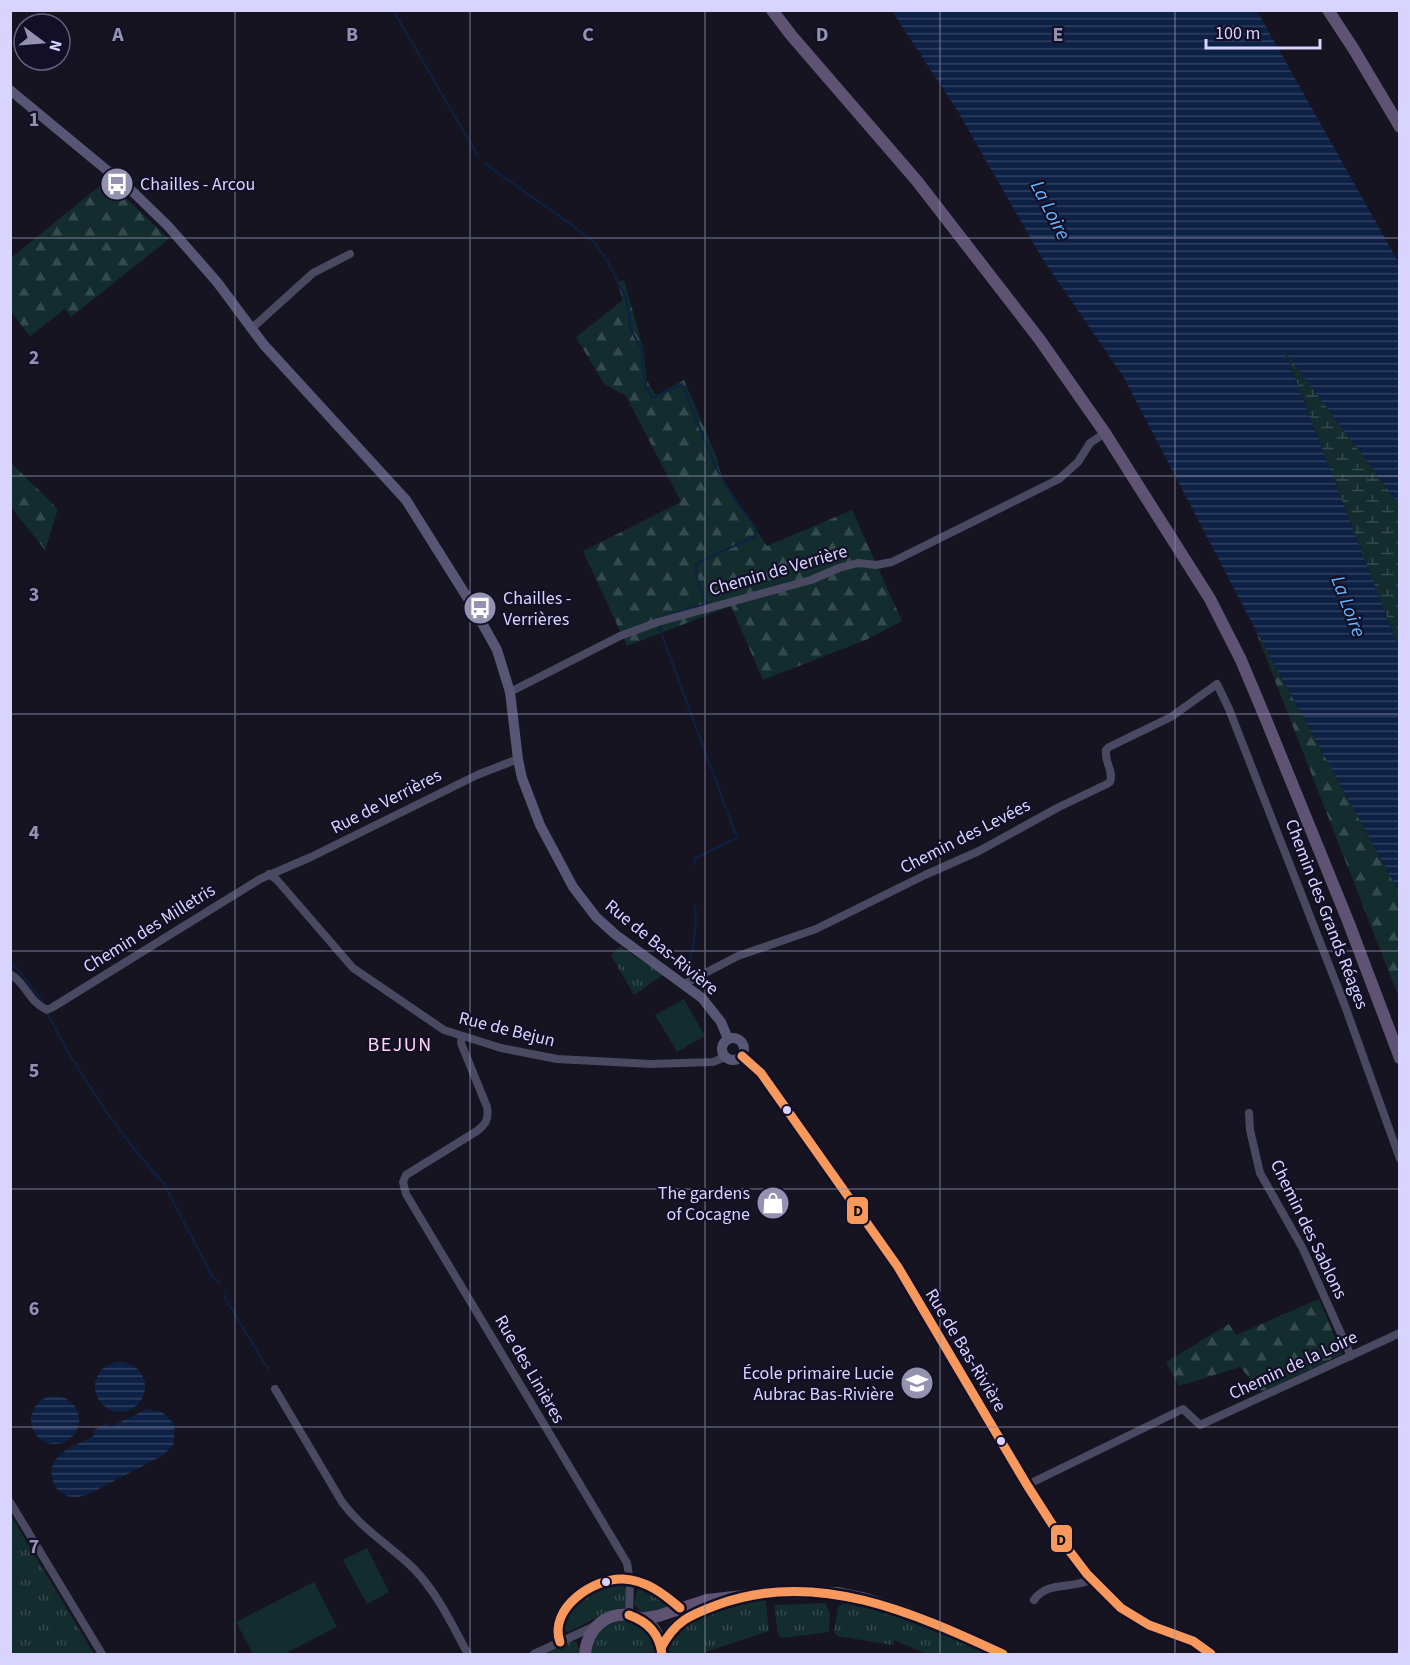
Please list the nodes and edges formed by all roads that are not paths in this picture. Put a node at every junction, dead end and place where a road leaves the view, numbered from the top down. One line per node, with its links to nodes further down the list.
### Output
1 (772, 10): 7 (main road)
2 (1328, 10): 4 (main road)
3 (10, 90): 6 (street, Rue de Bas-Rivière)
4 (1400, 127)
5 (350, 254): 6 (street)
6 (251, 329): 9 (street, Rue de Bas-Rivière)
7 (1105, 433): 9 (street, Chemin de Verrière); 18 (main road)
8 (1217, 684): 13 (street, Chemin des Levées); 20 (street, Chemin des Grands Réages)
9 (510, 692): 10 (street, Rue de Bas-Rivière)
10 (518, 759): 11 (street, Rue de Verrières); 13 (street, Rue de Bas-Rivière)
11 (269, 874): 12 (street, Chemin des Milletris); 14 (street, Rue de Bejun)
12 (10, 974)
13 (684, 984): 15 (street, Rue de Bas-Rivière)
14 (462, 1036): 17 (street, Rue de Bejun); 29 (street, Rue des Linières)
15 (728, 1040): 16 (street); 17 (street)
16 (742, 1056): 17 (street); 24 (street, Rue de Bas-Rivière)
17 (725, 1057)
18 (1400, 1058)
19 (1249, 1113): 22 (street, Chemin des Sablons)
20 (1400, 1159)
21 (1400, 1333): 22 (street, Chemin de la Loire)
22 (1351, 1356): 24 (street, Chemin de la Loire)
23 (275, 1389): 35 (street)
24 (1027, 1485): 26 (street, Rue de Bas-Rivière)
25 (10, 1502): 34 (street)
26 (1092, 1580): 28 (street); 38 (street, Rue de Bas-Rivière)
27 (732, 1598): 29 (main road); 33 (main road); 37 (main road)
28 (1034, 1600)
29 (635, 1617): 30 (main road); 33 (main road)
30 (596, 1626): 31 (street); 32 (main road)
31 (573, 1637): 32 (street); 36 (street)
32 (585, 1649)
33 (661, 1651)
34 (102, 1654)
35 (468, 1654)
36 (534, 1654)
37 (1003, 1654)
38 (1211, 1654)

